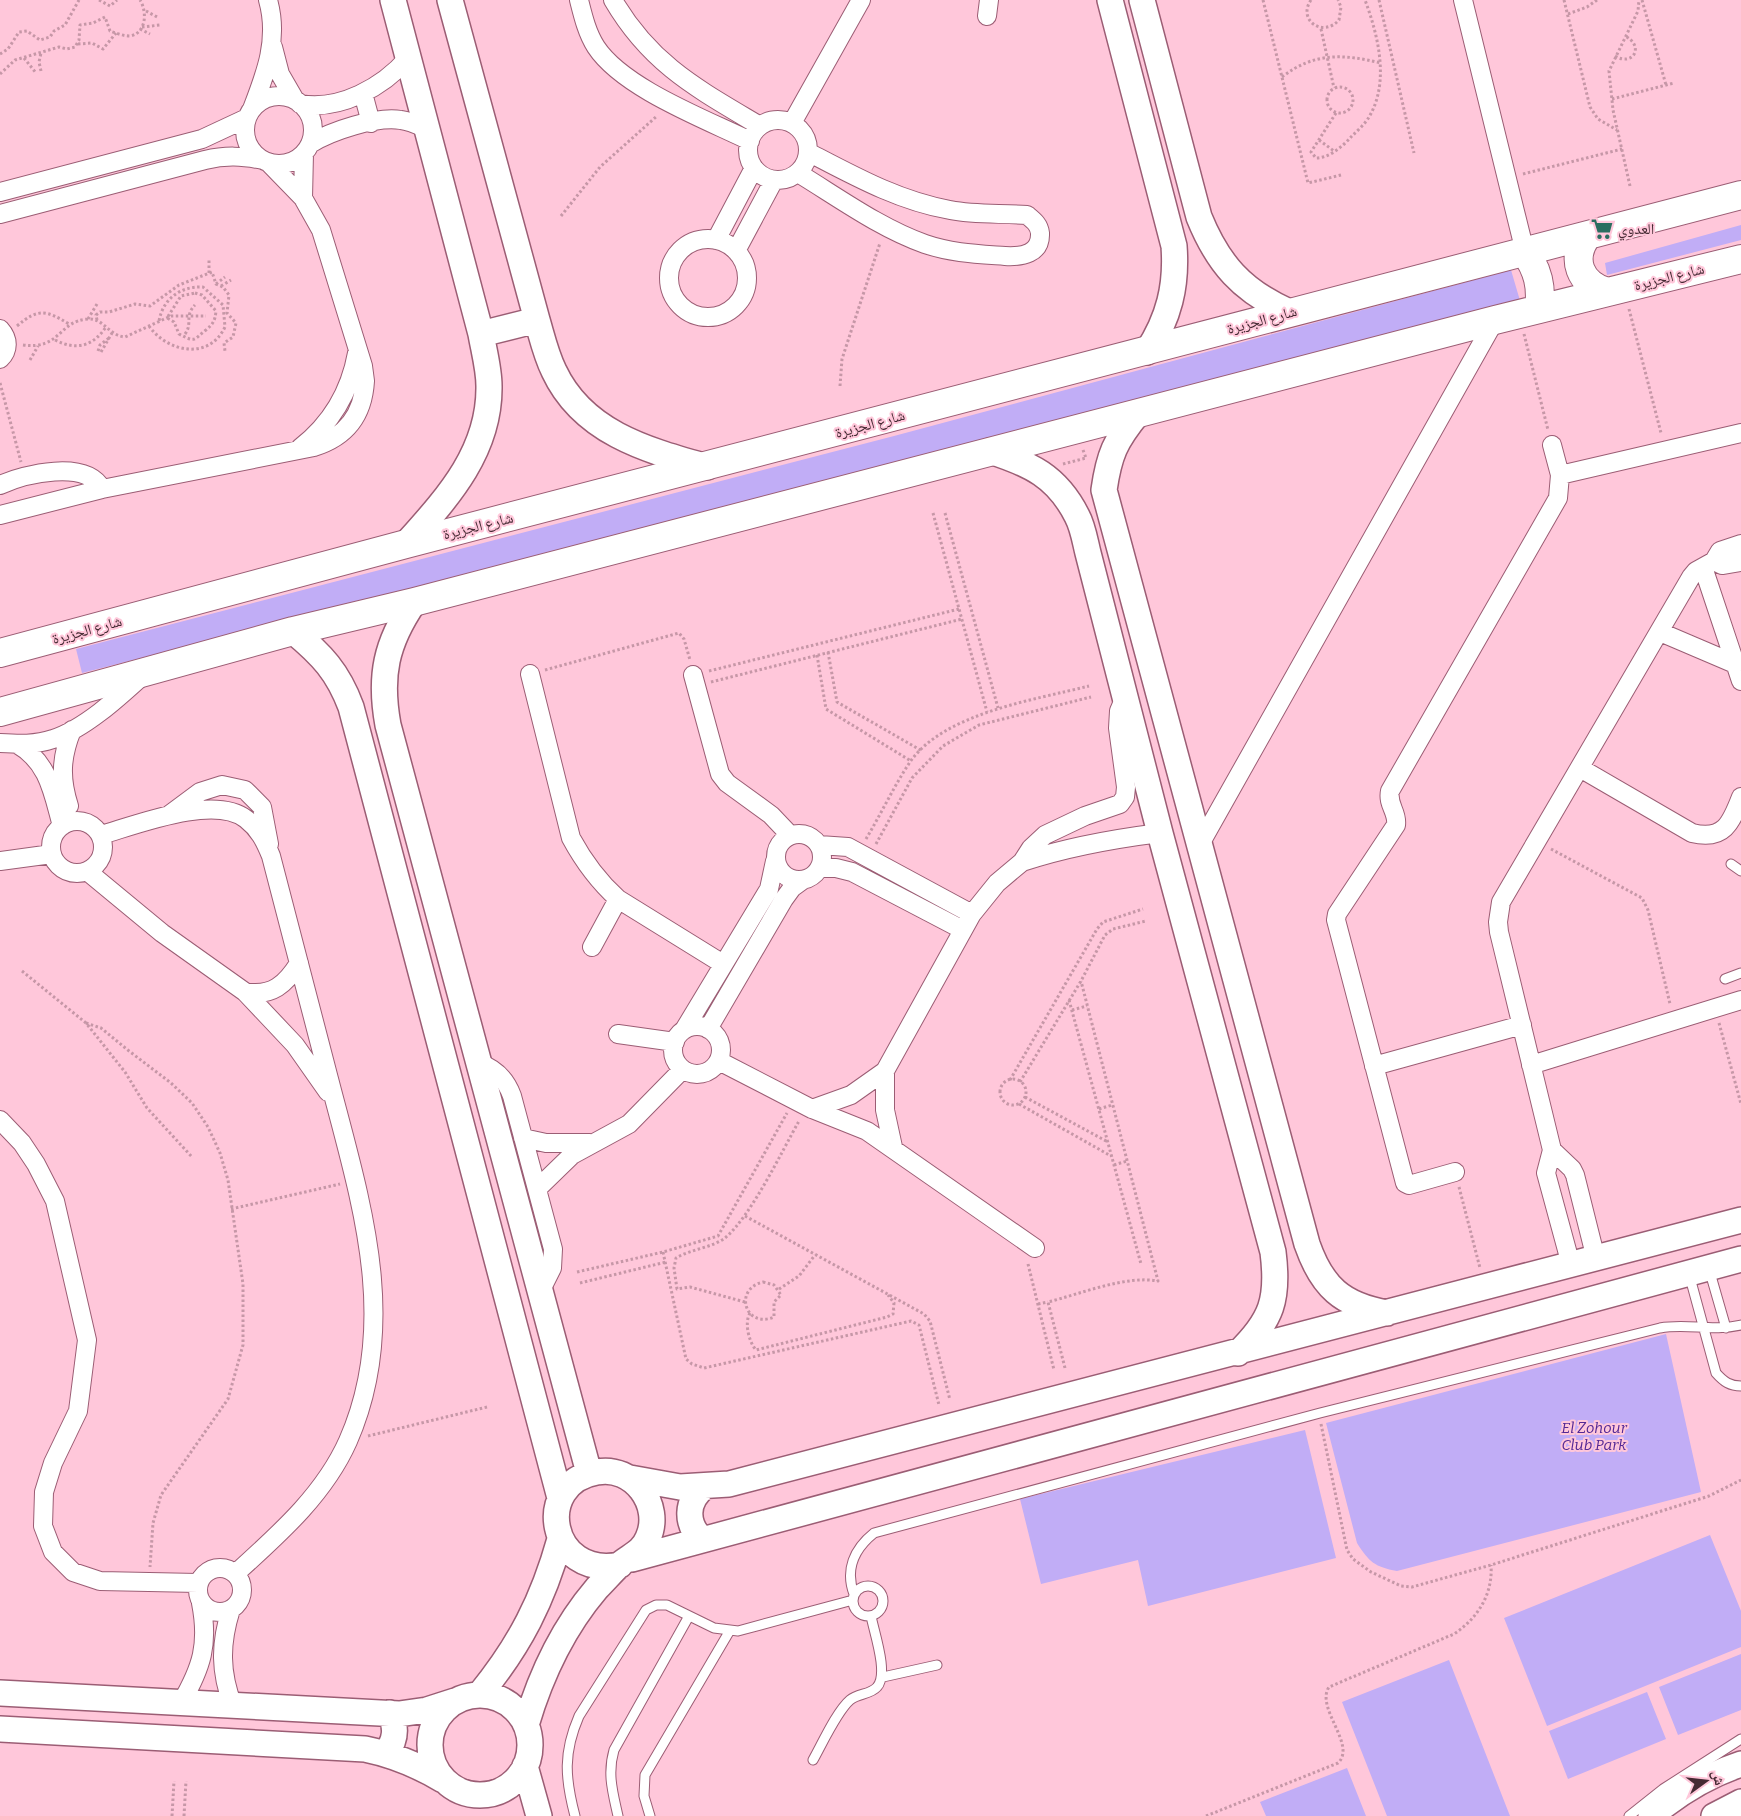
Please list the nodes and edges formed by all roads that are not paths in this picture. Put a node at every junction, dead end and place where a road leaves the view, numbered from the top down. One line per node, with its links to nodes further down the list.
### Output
1 (268, 0): 10 (street)
2 (393, 0): 11 (street)
3 (450, 0): 40 (street)
4 (579, 0): 19 (street)
5 (613, 0): 17 (street)
6 (861, 0): 16 (street)
7 (1110, 0): 31 (street)
8 (1142, 0): 30 (street)
9 (1463, 0): 35 (street)
10 (273, 44): 13 (street); 14 (street)
11 (408, 58): 12 (street); 18 (street)
12 (363, 93): 13 (street); 15 (street)
13 (298, 102): 14 (street); 20 (street)
14 (250, 113): 22 (street); 26 (street)
15 (371, 123): 18 (street); 20 (street)
16 (792, 124): 17 (street); 21 (street)
17 (760, 126): 19 (street)
18 (427, 129): 41 (street)
19 (750, 141): 23 (street)
20 (307, 149): 22 (street); 28 (street)
21 (808, 152): 24 (street); 24 (street)
22 (266, 161): 28 (street); 29 (street)
23 (754, 168): 25 (street); 33 (street)
24 (798, 173): 25 (street)
25 (774, 180): 34 (street)
26 (0, 192)
27 (1741, 196): 32 (main road, شارع الجزيرة)
28 (303, 198): 50 (street)
29 (0, 214)
30 (1199, 217): 31 (street); 38 (street)
31 (1169, 224): 42 (street)
32 (1587, 236): 35 (main road, شارع الجزيرة); 37 (main road)
33 (716, 240): 34 (street); 34 (street)
34 (736, 251)
35 (1525, 252): 38 (main road, شارع الجزيرة); 39 (main road)
36 (1741, 259): 37 (main road, شارع الجزيرة)
37 (1615, 290): 39 (main road, شارع الجزيرة)
38 (1289, 312): 42 (main road, شارع الجزيرة)
39 (1518, 314): 43 (main road, شارع الجزيرة); 81 (street)
40 (537, 320): 41 (street); 47 (street)
41 (481, 334): 52 (street)
42 (1147, 352): 47 (main road, شارع الجزيرة)
43 (1138, 413): 46 (main road, شارع الجزيرة); 54 (street)
44 (1741, 433): 48 (street)
45 (1552, 444): 48 (street)
46 (990, 451): 55 (street); 58 (main road, شارع الجزيرة)
47 (707, 467): 52 (main road, شارع الجزيرة)
48 (1560, 475): 109 (street)
49 (0, 484): 50 (street)
50 (102, 488): 51 (street)
51 (0, 515)
52 (406, 544): 61 (main road, شارع الجزيرة)
53 (1741, 544): 57 (street)
54 (1118, 545): 55 (street); 81 (street)
55 (1088, 553): 67 (street)
56 (1741, 562): 57 (street)
57 (1708, 564): 60 (street); 62 (street)
58 (414, 602): 59 (main road, شارع الجزيرة); 69 (street)
59 (293, 631): 63 (main road, شارع الجزيرة); 71 (street)
60 (1660, 632): 62 (street); 73 (street)
61 (0, 653)
62 (1735, 664): 66 (street)
63 (147, 671): 68 (main road, شارع الجزيرة); 70 (street)
64 (530, 674): 92 (street)
65 (695, 680): 79 (street)
66 (1741, 681)
67 (1126, 695): 77 (street); 86 (street)
68 (0, 712)
69 (388, 725): 71 (street); 107 (street)
70 (72, 730): 72 (street); 76 (street)
71 (358, 732): 137 (street)
72 (8, 744): 76 (street)
73 (1580, 768): 74 (street); 102 (street)
74 (1741, 797)
75 (166, 817): 78 (street); 83 (street); 83 (street)
76 (67, 824): 78 (street); 82 (street)
77 (1160, 832): 86 (street); 124 (street)
78 (101, 835): 89 (street)
79 (790, 835): 80 (street); 85 (street)
80 (819, 844): 88 (street); 93 (street)
81 (1199, 846): 123 (street)
82 (52, 854): 84 (street); 89 (street)
83 (271, 856): 96 (street)
84 (0, 861)
85 (775, 861): 91 (street); 97 (street)
86 (1022, 862): 93 (street)
87 (1731, 864): 90 (lane)
88 (820, 868): 91 (street); 94 (street)
89 (87, 871): 100 (street)
90 (1741, 871)
91 (804, 880): 103 (street)
92 (618, 899): 95 (street); 97 (street)
93 (972, 914): 94 (street)
94 (963, 930): 111 (street)
95 (592, 947)
96 (300, 963): 100 (street); 112 (street)
97 (723, 964): 105 (street)
98 (1741, 973): 99 (lane)
99 (1725, 979)
100 (246, 992): 112 (street)
101 (1741, 1000): 108 (street)
102 (1522, 1025): 108 (street); 109 (street)
103 (708, 1029): 105 (street); 106 (street)
104 (618, 1034): 105 (street)
105 (679, 1036): 110 (street)
106 (719, 1061): 110 (street); 113 (street)
107 (479, 1063): 115 (street); 129 (street)
108 (1531, 1065): 118 (street)
109 (1374, 1066): 119 (street)
110 (682, 1070): 116 (street)
111 (885, 1071): 113 (street); 117 (street)
112 (336, 1105): 145 (street)
113 (805, 1105): 117 (street)
114 (0, 1120): 146 (street)
115 (523, 1138): 116 (street); 120 (street)
116 (593, 1142): 120 (street)
117 (893, 1147): 122 (street)
118 (1552, 1150): 125 (street); 127 (street)
119 (1455, 1172)
120 (537, 1189): 129 (street)
121 (1741, 1220): 125 (street)
122 (1028, 1243)
123 (1307, 1244): 124 (street); 130 (street)
124 (1273, 1252): 134 (street)
125 (1596, 1259): 127 (street)
126 (1741, 1259): 128 (street)
127 (1571, 1265): 130 (street)
128 (1699, 1270): 132 (lane); 133 (lane); 143 (street)
129 (540, 1290): 136 (street)
130 (1387, 1313): 134 (street)
131 (1741, 1324): 132 (lane)
132 (1726, 1328): 133 (lane)
133 (1704, 1329): 135 (lane); 147 (lane)
134 (1238, 1353): 140 (street)
135 (1741, 1386)
136 (580, 1439): 137 (street); 138 (street)
137 (547, 1447): 141 (street)
138 (589, 1473): 139 (street); 141 (street)
139 (630, 1478): 140 (street); 144 (street)
140 (704, 1487): 143 (street)
141 (560, 1498): 142 (street)
142 (560, 1539): 144 (street); 156 (street)
143 (702, 1540): 144 (street)
144 (626, 1562): 161 (street)
145 (235, 1574): 146 (street); 149 (street)
146 (198, 1583): 148 (street)
147 (854, 1597): 151 (lane); 151 (lane); 152 (lane)
148 (201, 1602): 149 (street); 158 (street)
149 (232, 1609): 159 (street)
150 (689, 1616): 152 (lane); 173 (lane); 174 (lane)
151 (871, 1616): 154 (lane)
152 (729, 1632): 175 (lane)
153 (937, 1665): 154 (lane)
154 (883, 1676): 165 (lane)
155 (0, 1693): 158 (street)
156 (480, 1694): 157 (street); 161 (street)
157 (455, 1701): 160 (street); 168 (street)
158 (180, 1703): 159 (street)
159 (233, 1706): 160 (street)
160 (390, 1713): 164 (street)
161 (526, 1726): 167 (street)
162 (0, 1729): 164 (street)
163 (1741, 1739): 176 (lane)
164 (386, 1754): 168 (street)
165 (813, 1760)
166 (1741, 1764): 177 (street)
167 (525, 1766): 169 (street); 172 (street)
168 (444, 1780): 169 (street)
169 (473, 1795): 171 (street)
170 (1741, 1802): 178 (street)
171 (486, 1816)
172 (539, 1816)
173 (575, 1816)
174 (618, 1816)
175 (650, 1816)
176 (1629, 1816)
177 (1651, 1816)
178 (1714, 1816)

